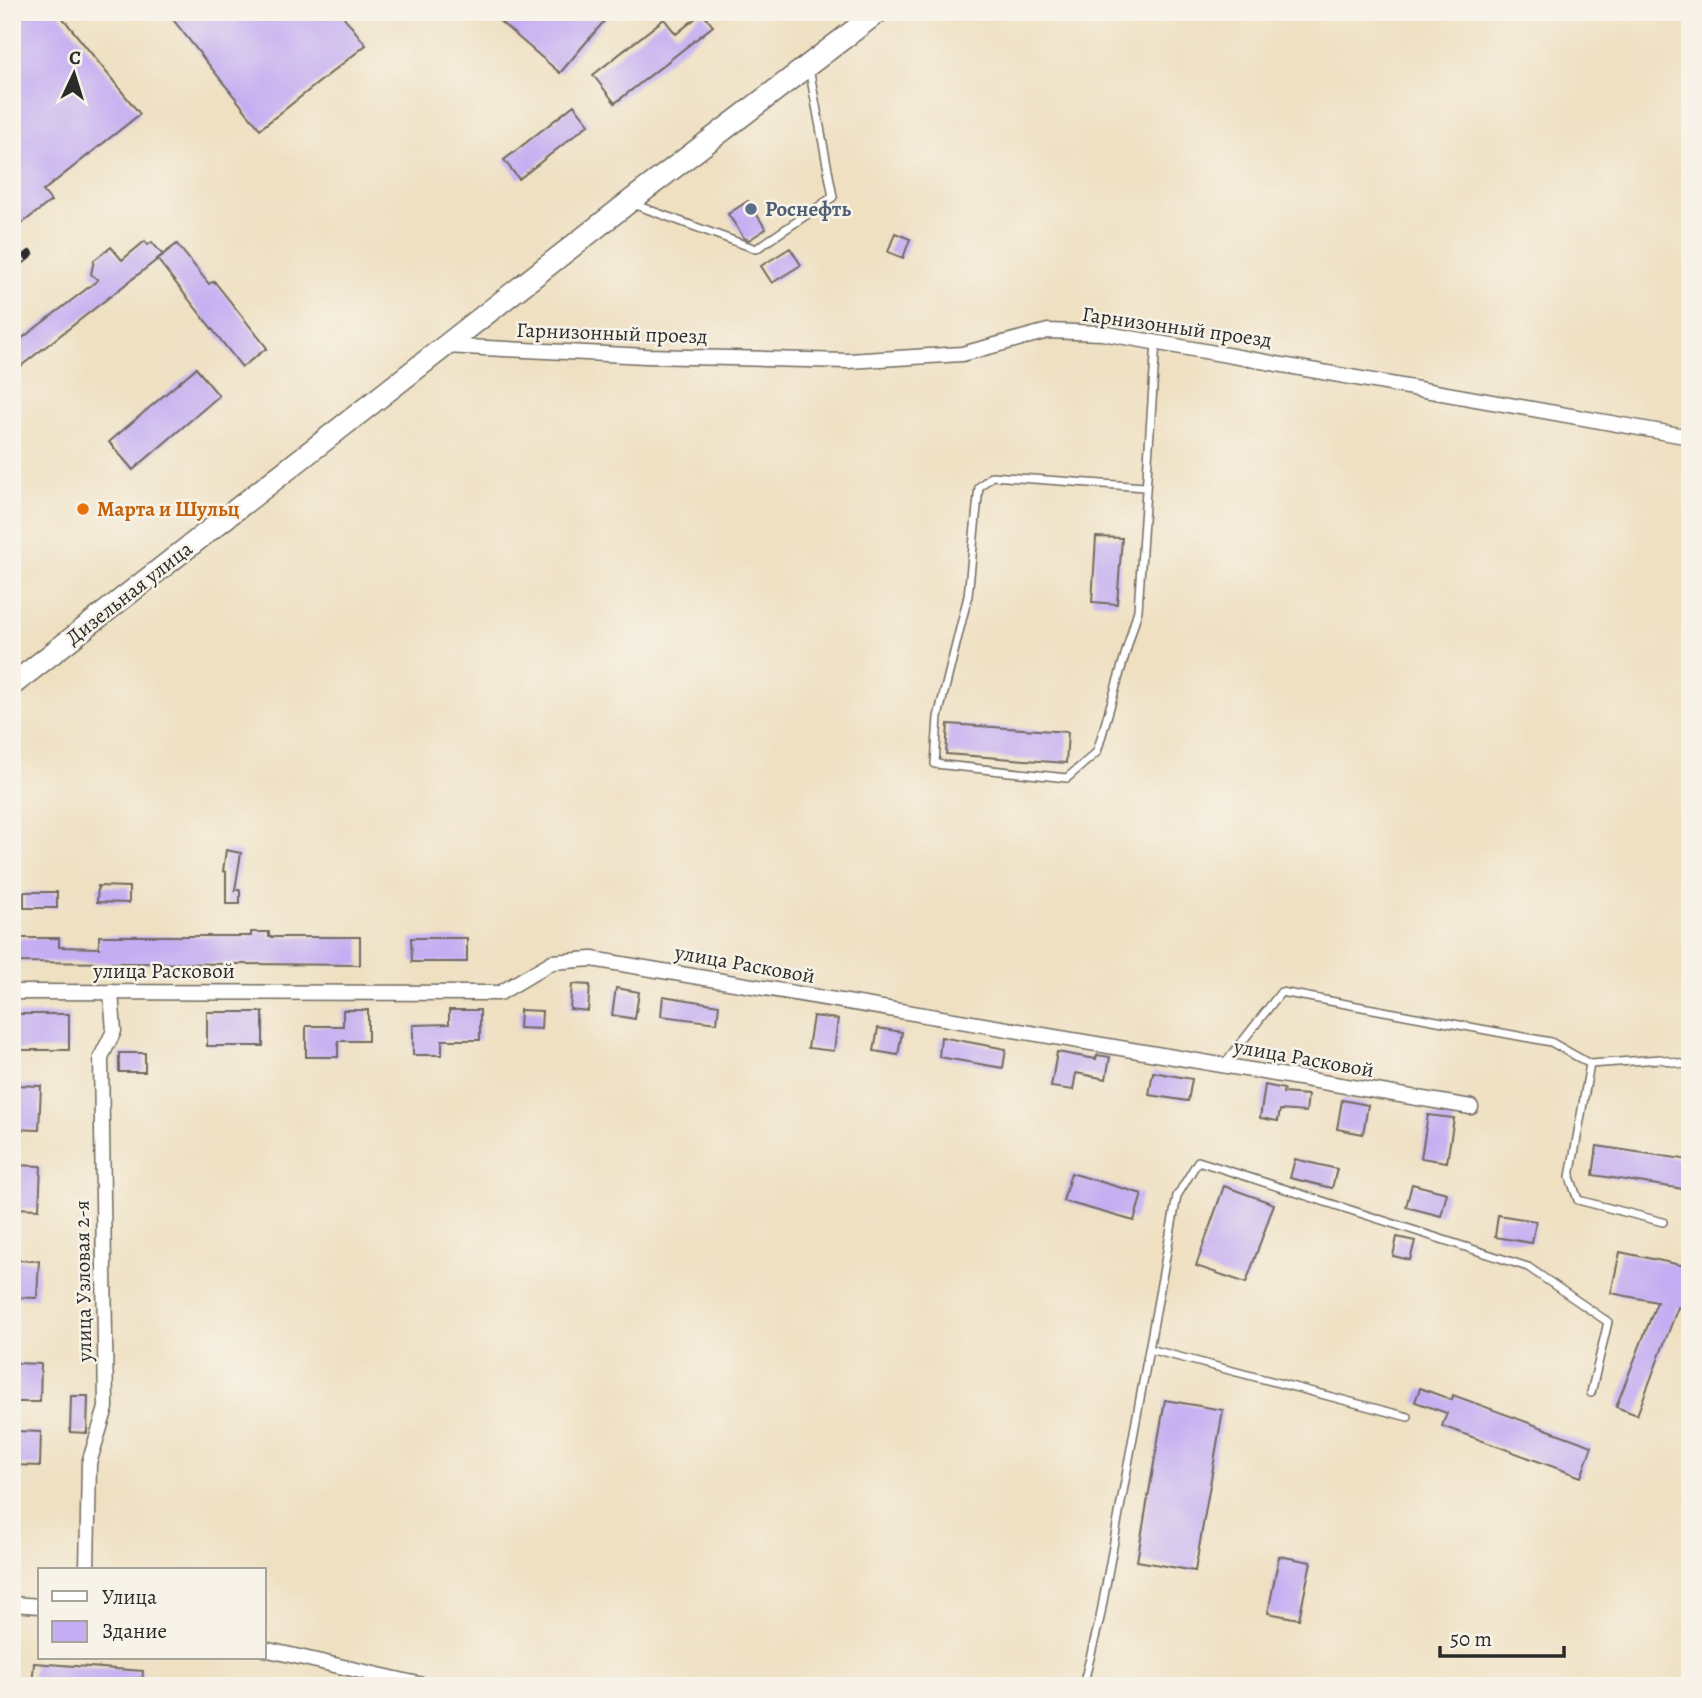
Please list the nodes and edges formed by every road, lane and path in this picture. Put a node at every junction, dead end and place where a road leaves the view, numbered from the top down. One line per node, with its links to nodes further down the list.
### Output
1 (878, 12): 2 (main road, Дизельная улица)
2 (808, 65): 3 (main road, Дизельная улица); 3 (lane)
3 (629, 202): 5 (main road, Дизельная улица)
4 (1157, 341): 5 (street, Гарнизонный проезд); 6 (street, Гарнизонный проезд); 7 (lane)
5 (445, 346): 8 (main road, Дизельная улица)
6 (1690, 437)
7 (1145, 487): 7 (lane)
8 (12, 685)
9 (12, 992): 10 (street, улица Расковой)
10 (111, 992): 12 (street, улица Расковой); 19 (street, улица Узловая 2-я)
11 (1590, 1065): 12 (lane); 13 (lane); 15 (lane)
12 (1223, 1066): 14 (street, улица Расковой)
13 (1690, 1066)
14 (1471, 1107)
15 (1662, 1222)
16 (1149, 1349): 17 (lane); 18 (lane); 24 (lane)
17 (1591, 1393)
18 (1408, 1417)
19 (87, 1568)
20 (12, 1604): 21 (street)
21 (38, 1606)
22 (266, 1649): 23 (street)
23 (427, 1686)
24 (1083, 1686)

